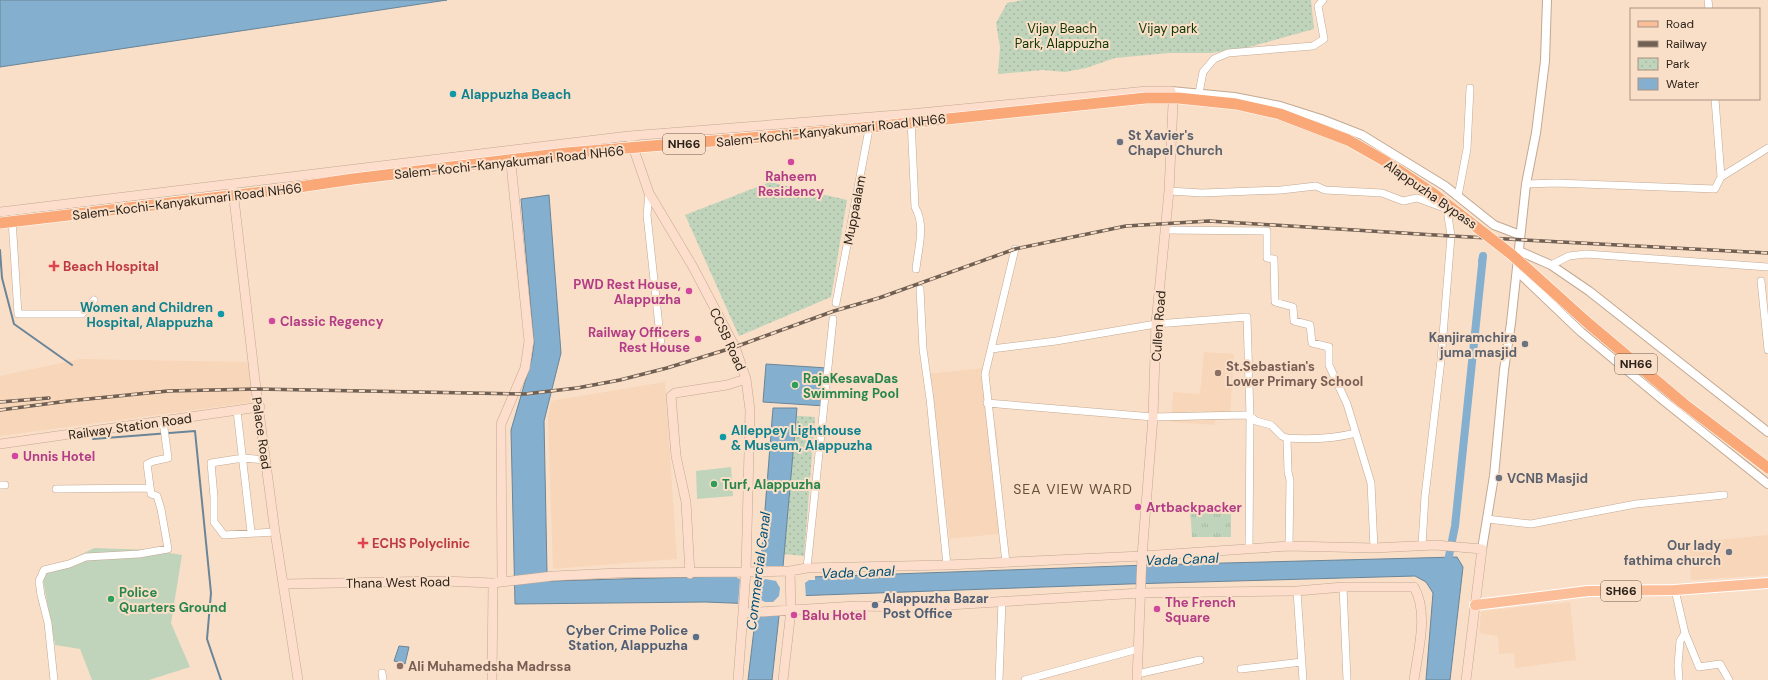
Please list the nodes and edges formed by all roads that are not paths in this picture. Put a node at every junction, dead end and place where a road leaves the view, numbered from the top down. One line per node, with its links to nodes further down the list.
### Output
1 (1323, 0): 5 (street)
2 (1547, 0): 14 (street)
3 (1470, 88): 18 (street)
4 (1171, 91): 5 (street); 7 (main road); 16 (main road, Cullen Road)
5 (1199, 94): 18 (street)
6 (1715, 100): 13 (street)
7 (910, 114): 8 (main road); 28 (street)
8 (871, 116): 9 (main road); 33 (street, Muppaalam)
9 (629, 136): 12 (main road); 17 (main road, CCSB Road)
10 (1348, 140): 21 (highway, Salem-Kochi-Kanyakumari Road NH66 / NH66, bridge); 25 (highway, Alappuzha Bypass / NH66, bridge)
11 (1768, 148): 13 (street)
12 (510, 150): 15 (main road); 72 (main road)
13 (1721, 177): 14 (street)
14 (1526, 184): 23 (street)
15 (232, 185): 19 (main road); 41 (main road, Palace Road)
16 (1169, 191): 22 (main road, Cullen Road); 60 (street)
17 (649, 193): 36 (street); 39 (main road, CCSB Road)
18 (1458, 196): 23 (street)
19 (11, 210): 20 (main road); 32 (street)
20 (0, 212)
21 (0, 223)
22 (1166, 230): 35 (main road, Cullen Road); 47 (street)
23 (1520, 235): 25 (street)
24 (1015, 249): 37 (street)
25 (1515, 252): 26 (street); 29 (street); 52 (highway, NH66, bridge)
26 (1551, 265): 27 (street); 46 (street)
27 (1768, 267)
28 (916, 269)
29 (1517, 271): 53 (street); 57 (street)
30 (1761, 281): 38 (street)
31 (920, 289): 67 (street)
32 (94, 300)
33 (836, 303)
34 (833, 319): 68 (street)
35 (1156, 324): 37 (street); 43 (street); 44 (main road, Cullen Road)
36 (661, 345)
37 (990, 349): 40 (street)
38 (1768, 350)
39 (746, 379): 69 (main road, CCSB Road); 71 (main road)
40 (987, 403): 44 (street); 66 (street)
41 (260, 407): 42 (main road, Railway Station Road); 51 (main road, Palace Road)
42 (237, 411): 45 (main road, Railway Station Road); 50 (street)
43 (1250, 416): 44 (street); 48 (street); 62 (street)
44 (1153, 417): 65 (main road, Cullen Road)
45 (163, 425): 49 (main road, Railway Station Road); 54 (street)
46 (1768, 432)
47 (1356, 433): 48 (street); 63 (street)
48 (1285, 437): 61 (street)
49 (0, 444)
50 (243, 458): 51 (street); 58 (street); 58 (street)
51 (266, 460): 59 (main road, Palace Road)
52 (1768, 468)
53 (1768, 484)
54 (150, 488): 55 (street); 91 (street)
55 (56, 489)
56 (1724, 495): 57 (street)
57 (1487, 519): 64 (street)
58 (251, 532): 59 (street)
59 (275, 532): 75 (main road, Palace Road)
60 (1422, 545): 63 (main road); 64 (main road)
61 (1289, 546): 62 (main road); 63 (main road)
62 (1249, 548): 65 (main road)
63 (1374, 548)
64 (1482, 549): 81 (main road)
65 (1142, 558): 66 (main road); 79 (main road, Cullen Road)
66 (1006, 563): 67 (main road)
67 (947, 565): 68 (main road)
68 (807, 568): 70 (main road)
69 (746, 573): 70 (main road); 71 (main road); 83 (main road, CCSB Road)
70 (788, 573): 82 (main road)
71 (690, 574): 72 (main road, Thana West Road)
72 (502, 581): 73 (main road, Thana West Road)
73 (493, 583): 75 (main road, Thana West Road); 93 (main road)
74 (1768, 583): 77 (main road, SH66)
75 (284, 584): 92 (main road, Palace Road)
76 (1343, 587): 78 (main road); 99 (street); 100 (main road)
77 (1675, 590): 81 (main road, SH66); 84 (street)
78 (1297, 591): 79 (main road); 87 (street)
79 (1140, 592): 80 (main road); 85 (main road)
80 (1002, 601): 82 (main road); 96 (street)
81 (1475, 605): 101 (main road)
82 (791, 606): 83 (main road); 95 (main road)
83 (744, 608): 94 (main road)
84 (1685, 633): 102 (street); 103 (street)
85 (1138, 649): 89 (street); 90 (main road)
86 (1200, 660): 90 (street)
87 (1302, 662): 88 (street); 98 (street)
88 (1241, 669)
89 (1051, 676): 97 (street)
90 (1137, 677)
91 (54, 680)
92 (298, 680)
93 (492, 680)
94 (738, 680)
95 (783, 680)
96 (998, 680)
97 (1025, 680)
98 (1303, 680)
99 (1347, 680)
100 (1414, 680)
101 (1466, 680)
102 (1679, 680)
103 (1729, 680)

